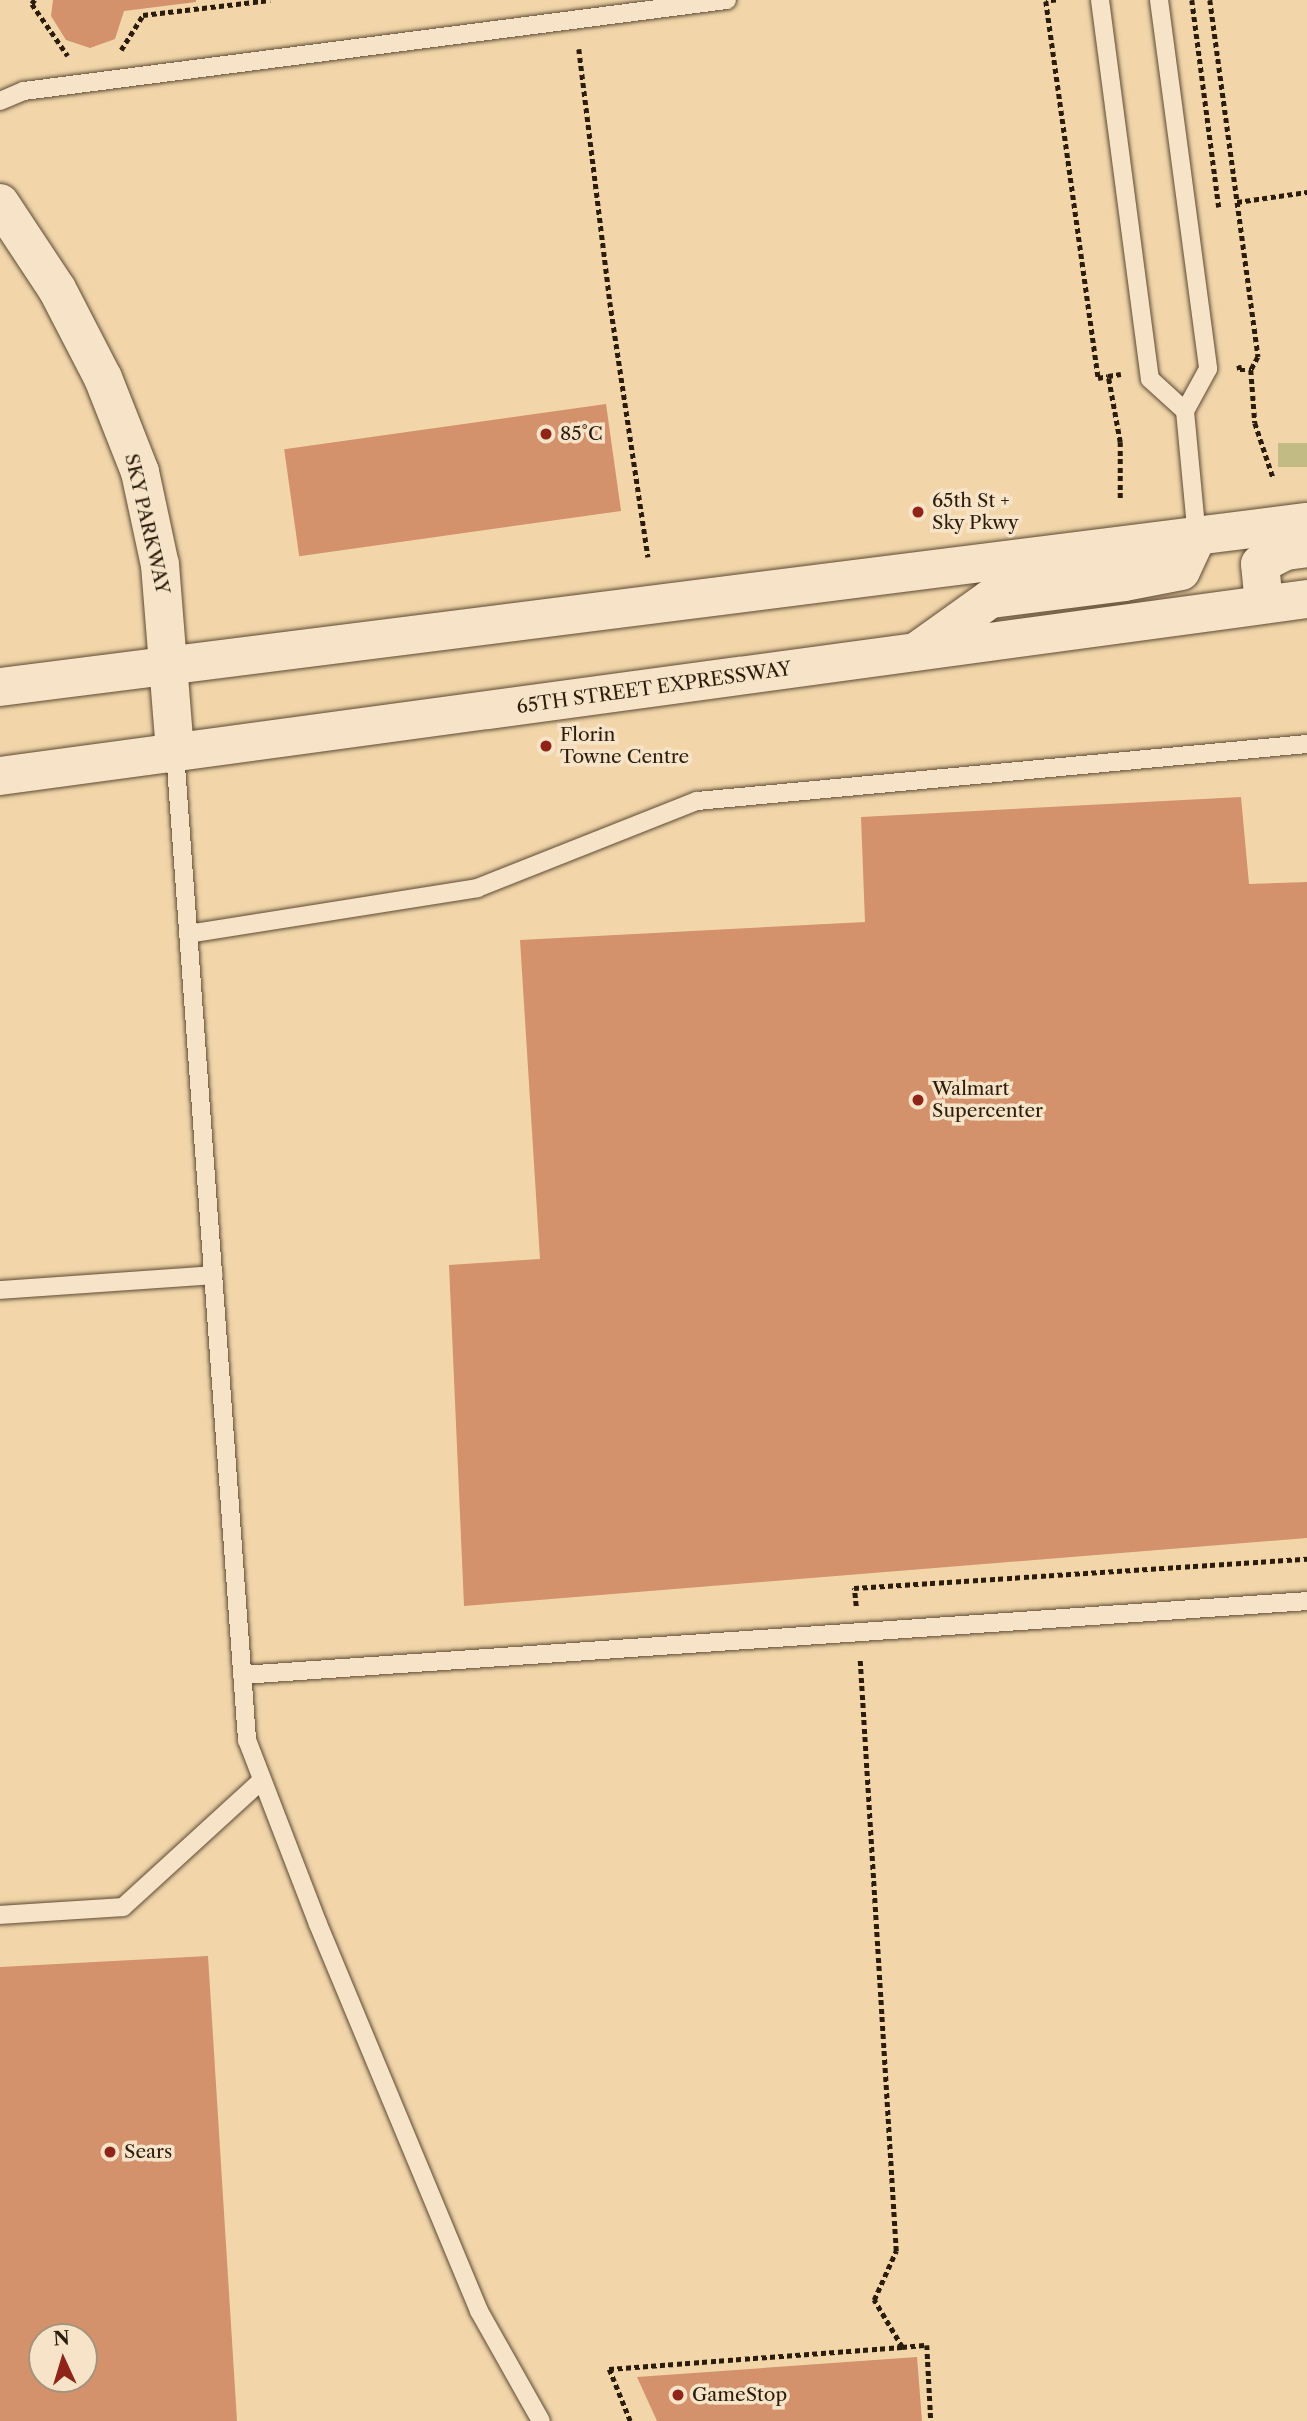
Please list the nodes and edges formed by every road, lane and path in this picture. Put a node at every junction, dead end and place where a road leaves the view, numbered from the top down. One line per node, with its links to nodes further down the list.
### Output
1 (36, 0): 11 (path)
2 (270, 0): 10 (path)
3 (727, 0): 9 (lane)
4 (1056, 0): 19 (path)
5 (1100, 0): 20 (lane)
6 (1159, 0): 20 (lane)
7 (1192, 0): 16 (path)
8 (1210, 0): 14 (path)
9 (577, 19): 12 (lane); 25 (path)
10 (107, 52)
11 (82, 55)
12 (0, 102)
13 (1307, 192): 14 (path)
14 (1237, 202): 18 (path)
15 (0, 203): 29 (main road, SKY PARKWAY)
16 (1221, 219)
17 (1238, 357): 18 (path)
18 (1251, 370): 21 (path)
19 (1108, 376)
20 (1185, 411): 23 (lane)
21 (1273, 477)
22 (1307, 522): 23 (main road)
23 (1197, 537): 28 (main road); 29 (main road)
24 (1307, 548): 27 (main road)
25 (648, 557)
26 (1307, 599): 27 (main road, 65TH STREET EXPRESSWAY)
27 (1264, 604): 28 (main road, 65TH STREET EXPRESSWAY)
28 (916, 652): 32 (main road, 65TH STREET EXPRESSWAY)
29 (167, 664): 30 (main road); 32 (main road, SKY PARKWAY)
30 (0, 687)
31 (1307, 744): 34 (lane)
32 (175, 752): 33 (main road, 65TH STREET EXPRESSWAY); 34 (lane)
33 (0, 776)
34 (188, 934): 35 (lane)
35 (213, 1275): 36 (lane); 40 (lane)
36 (0, 1290)
37 (1307, 1559): 39 (path)
38 (1307, 1601): 39 (lane)
39 (858, 1632): 40 (lane); 43 (path)
40 (242, 1675): 41 (lane)
41 (262, 1780): 42 (lane); 44 (lane)
42 (0, 1915)
43 (902, 2347): 45 (path); 46 (path)
44 (541, 2421)
45 (630, 2421)
46 (931, 2421)

